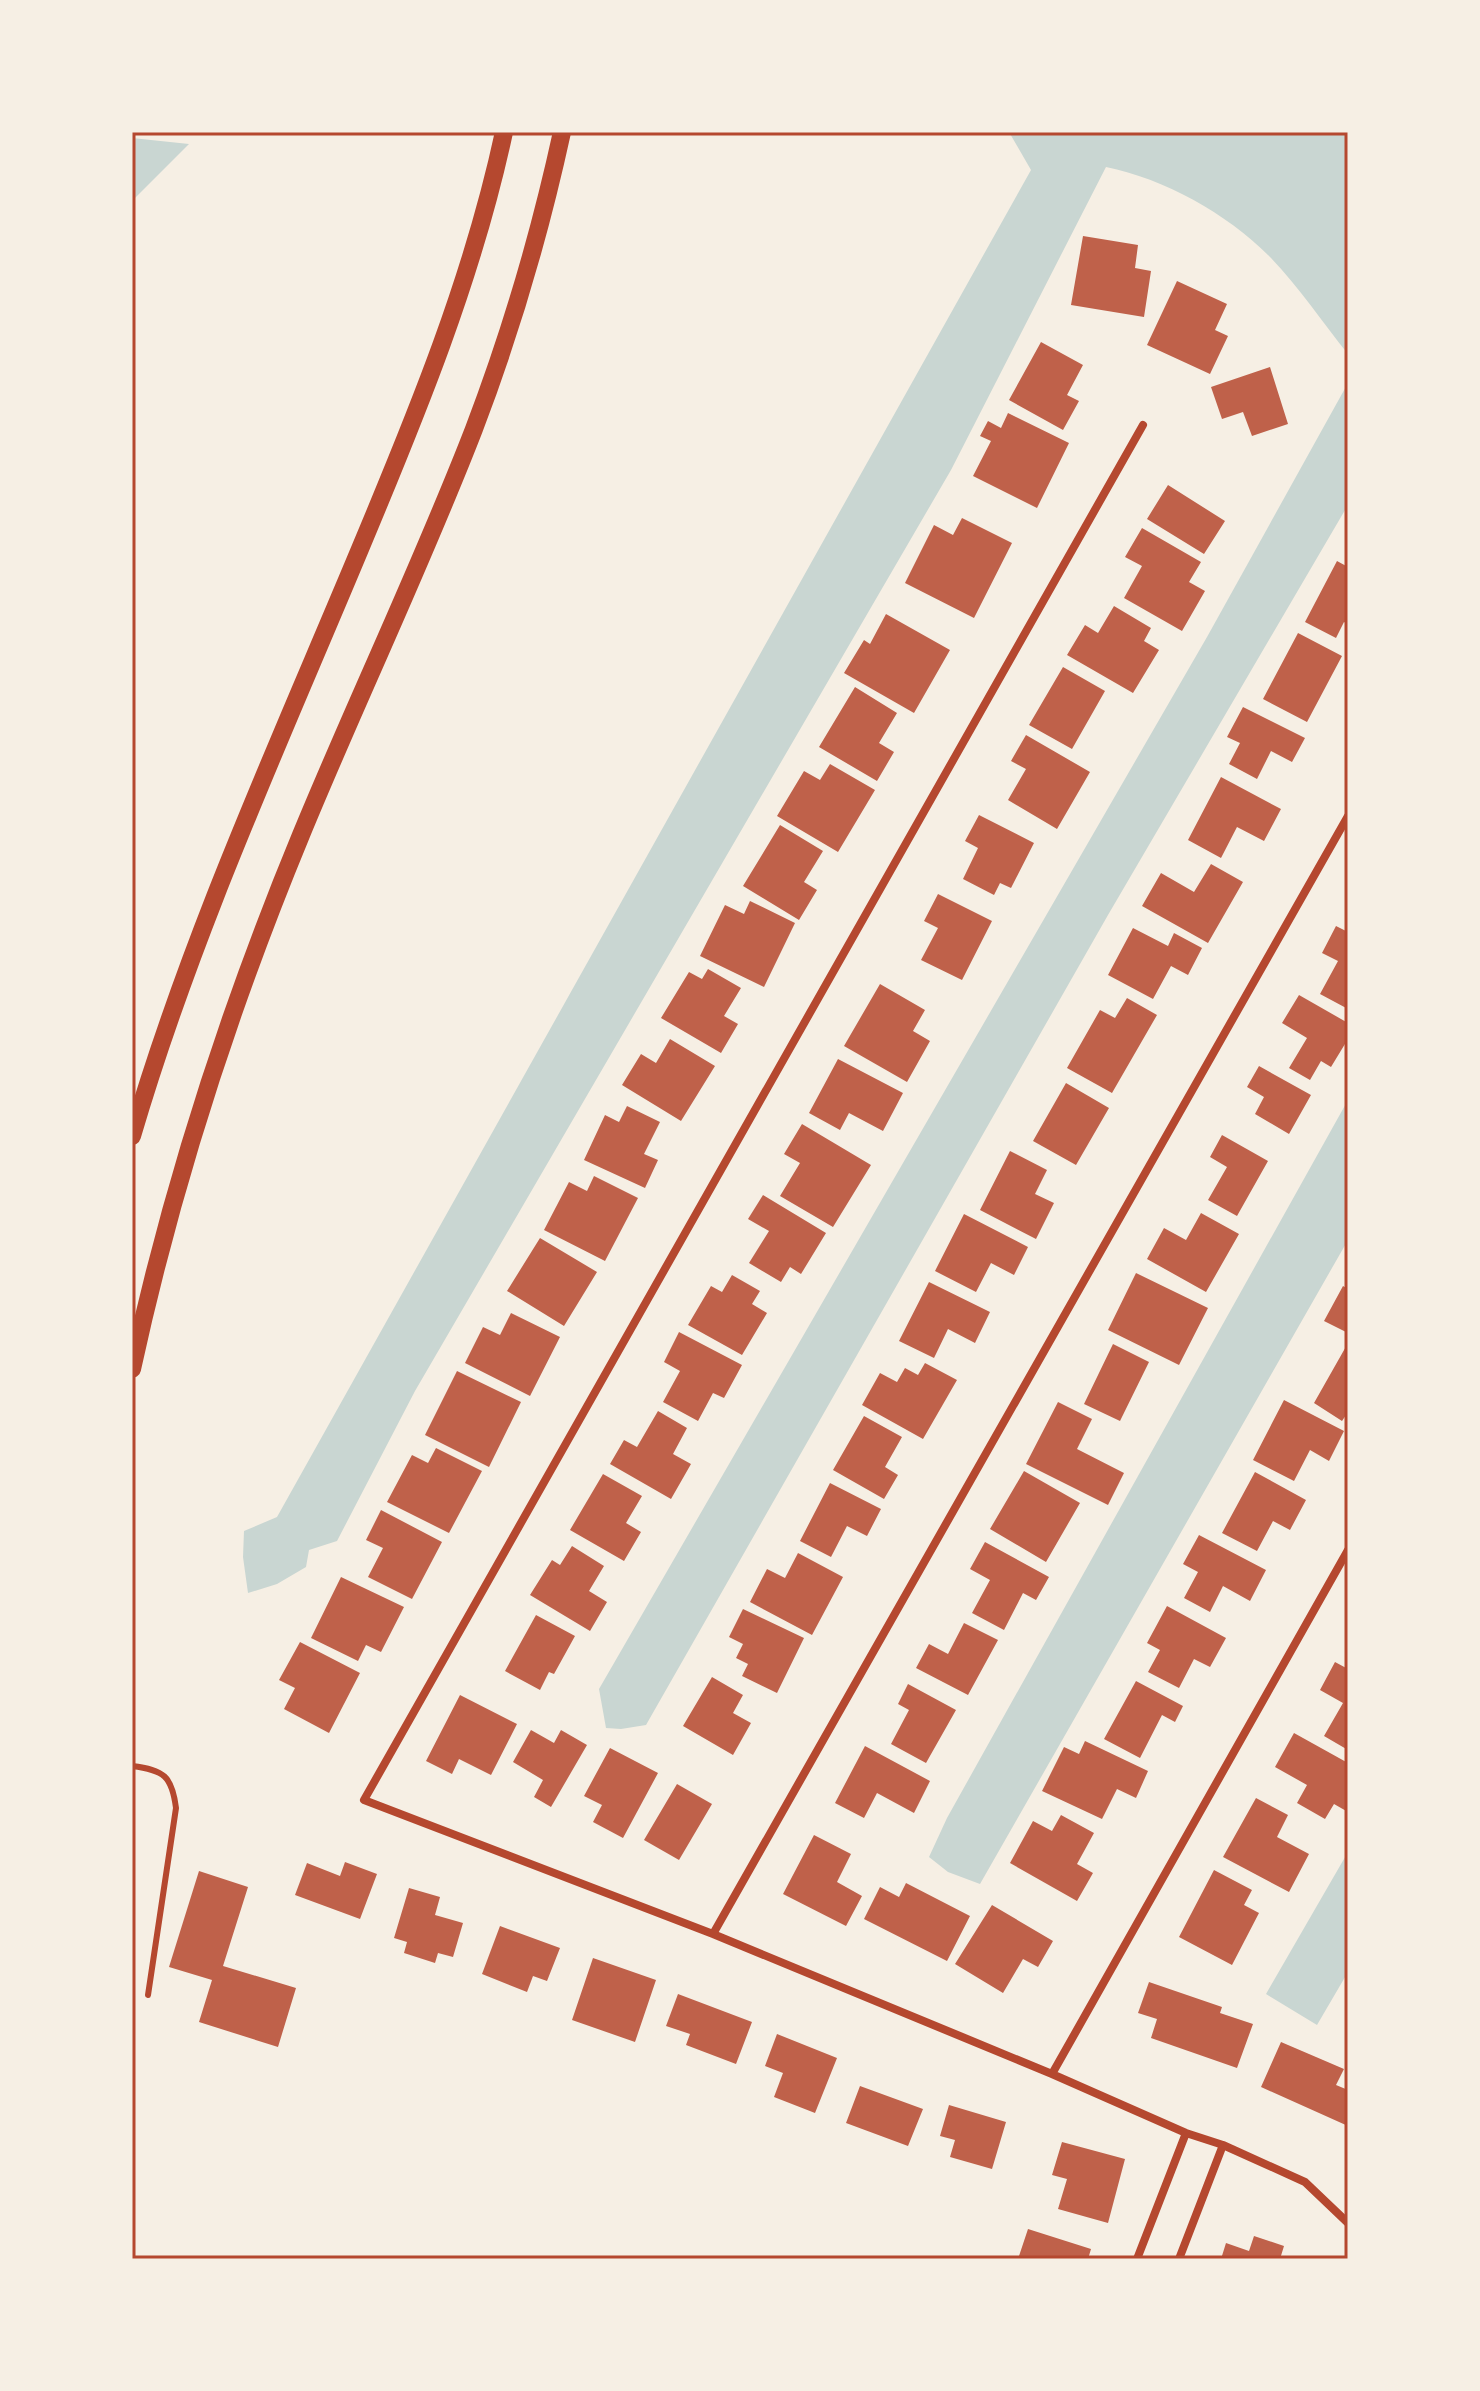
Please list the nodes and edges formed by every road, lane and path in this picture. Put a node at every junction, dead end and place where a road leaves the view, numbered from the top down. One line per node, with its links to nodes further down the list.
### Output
1 (504, 132): 5 (main road)
2 (562, 132): 6 (main road)
3 (1143, 425): 9 (street)
4 (1348, 816): 9 (street)
5 (132, 1136)
6 (132, 1369)
7 (1348, 1550): 11 (street)
8 (132, 1766): 10 (lane)
9 (713, 1934): 11 (street)
10 (148, 1995)
11 (1052, 2074): 12 (street)
12 (1186, 2133): 13 (street); 15 (street)
13 (1223, 2145): 14 (street); 16 (street)
14 (1348, 2223)
15 (1137, 2259)
16 (1179, 2259)

